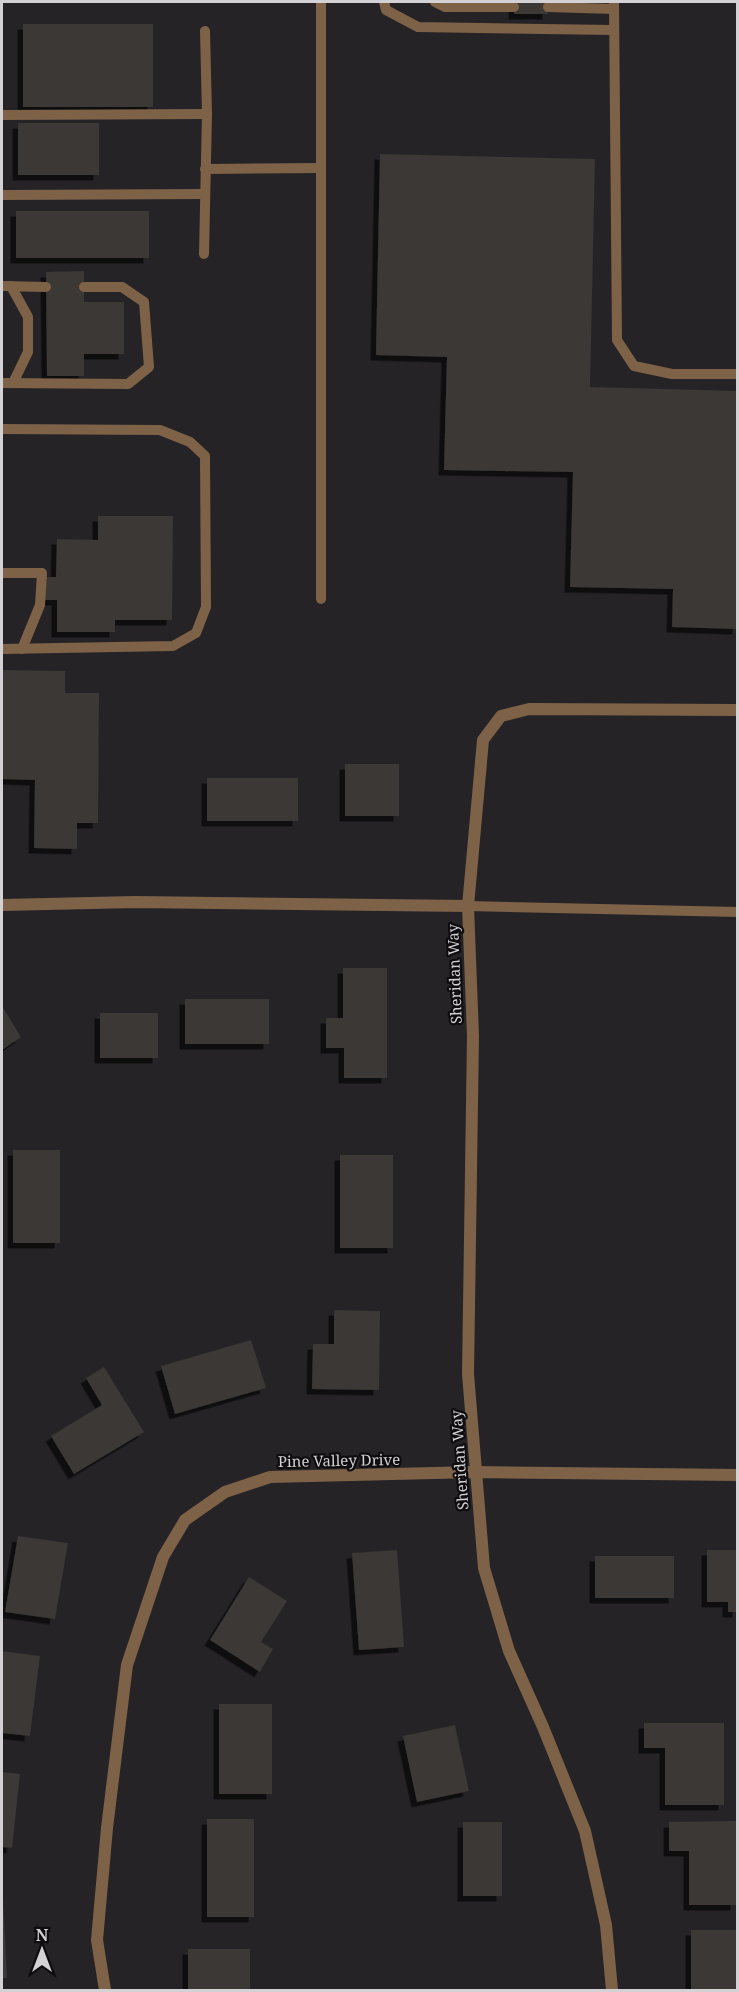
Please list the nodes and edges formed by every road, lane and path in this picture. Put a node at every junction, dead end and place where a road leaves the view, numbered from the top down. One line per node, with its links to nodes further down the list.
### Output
1 (321, 2): 11 (lane)
2 (384, 2): 7 (lane)
3 (435, 2): 5 (lane)
4 (614, 5): 6 (lane); 7 (lane)
5 (514, 7)
6 (548, 7)
7 (614, 30): 19 (lane)
8 (205, 31): 9 (lane)
9 (207, 114): 10 (lane); 12 (lane)
10 (2, 115)
11 (321, 168): 12 (lane); 23 (lane)
12 (206, 169): 13 (lane)
13 (205, 194): 14 (lane); 15 (lane)
14 (2, 195)
15 (204, 254)
16 (6, 286): 17 (lane); 20 (lane)
17 (46, 287)
18 (84, 287): 20 (lane)
19 (738, 374)
20 (7, 383)
21 (2, 429): 25 (lane)
22 (2, 573): 25 (lane)
23 (321, 599)
24 (2, 649): 25 (lane)
25 (22, 649)
26 (738, 711): 28 (street, Sheridan Way)
27 (2, 905): 28 (street, Sheridan Way)
28 (468, 906): 29 (lane); 30 (street, Sheridan Way)
29 (738, 912)
30 (475, 1472): 31 (street, Pine Valley Drive); 32 (street, Pine Valley Drive); 33 (street, Sheridan Way)
31 (738, 1475)
32 (105, 1990)
33 (612, 1990)

